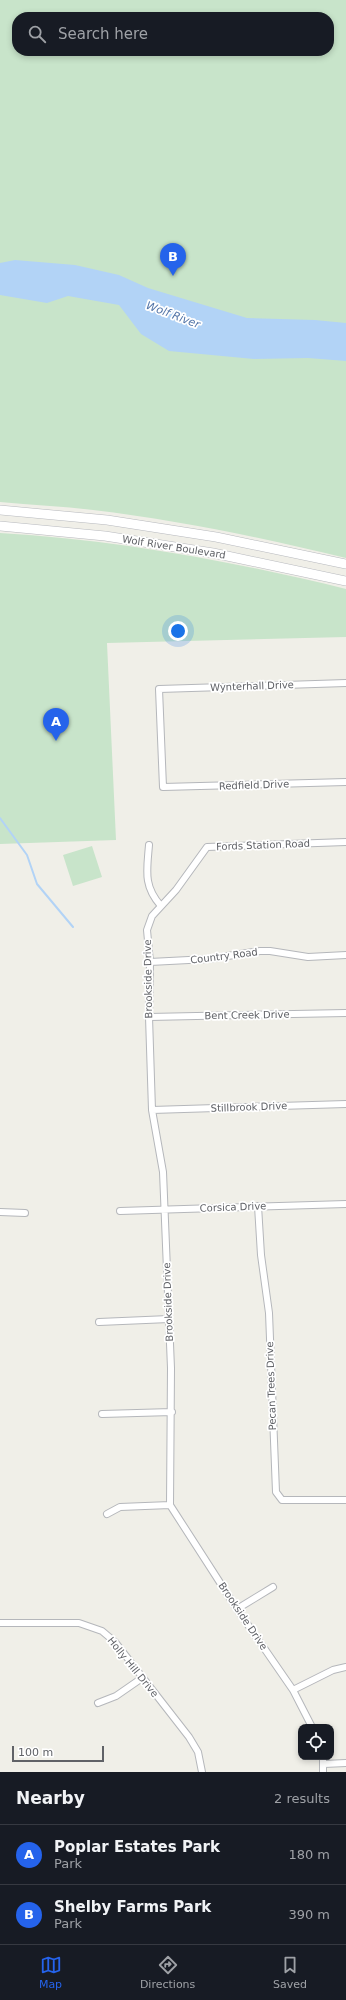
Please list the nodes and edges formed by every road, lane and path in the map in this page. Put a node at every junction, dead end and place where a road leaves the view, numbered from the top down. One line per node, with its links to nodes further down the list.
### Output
1 (0, 510): 3 (main road, Wolf River Boulevard)
2 (0, 526): 4 (main road, Wolf River Boulevard)
3 (346, 564)
4 (346, 581)
5 (346, 683): 7 (street, Wynterhall Drive)
6 (346, 782): 7 (street, Redfield Drive)
7 (163, 787)
8 (346, 842): 10 (street, Fords Station Road)
9 (149, 845): 10 (street)
10 (161, 906): 12 (street, Brookside Drive)
11 (346, 955): 12 (street, Country Road)
12 (150, 962): 14 (street, Brookside Drive)
13 (346, 1013): 14 (street, Bent Creek Drive)
14 (149, 1017): 16 (street, Brookside Drive)
15 (346, 1104): 16 (street, Stillbrook Drive)
16 (152, 1110): 19 (street, Brookside Drive)
17 (346, 1204): 18 (street, Corsica Drive)
18 (258, 1206): 19 (street, Corsica Drive); 27 (street, Pecan Trees Drive)
19 (165, 1209): 20 (street, Corsica Drive); 23 (street, Brookside Drive)
20 (120, 1211)
21 (0, 1212): 22 (street)
22 (25, 1213)
23 (169, 1319): 24 (street); 25 (street, Brookside Drive)
24 (99, 1322)
25 (172, 1412): 26 (street); 28 (street, Brookside Drive)
26 (102, 1414)
27 (346, 1500)
28 (170, 1505): 29 (street); 31 (street, Brookside Drive)
29 (107, 1514)
30 (273, 1587): 31 (street)
31 (237, 1609): 35 (street, Brookside Drive)
32 (0, 1623): 34 (street, Holly Hill Drive)
33 (346, 1667): 35 (street)
34 (142, 1678): 36 (street); 41 (street, Holly Hill Drive)
35 (293, 1690): 37 (street, Brookside Drive)
36 (98, 1703)
37 (310, 1724)
38 (323, 1760): 40 (street)
39 (346, 1762): 40 (street)
40 (324, 1764): 42 (street)
41 (202, 1772)
42 (323, 1772)

